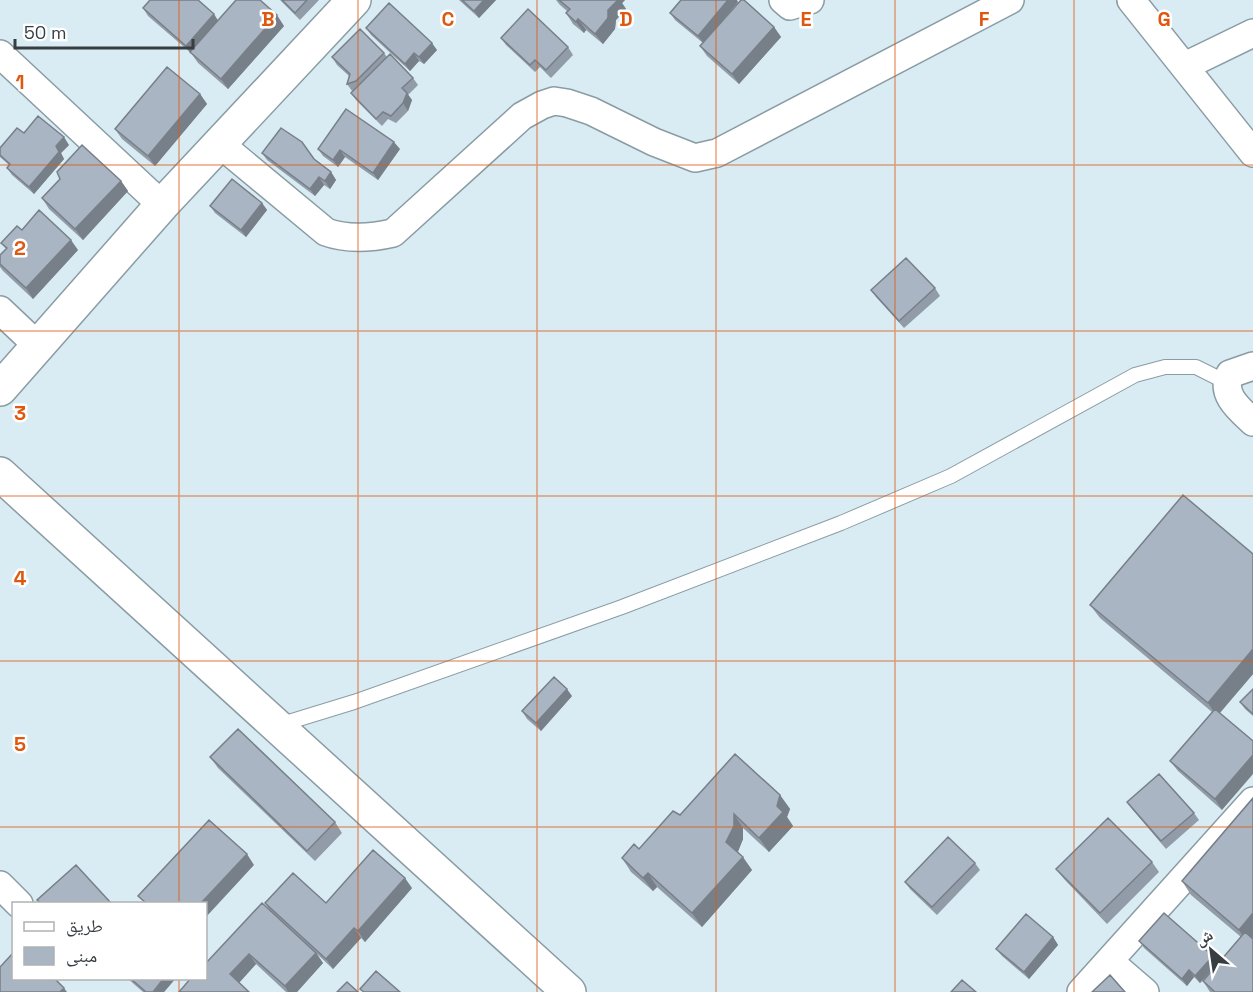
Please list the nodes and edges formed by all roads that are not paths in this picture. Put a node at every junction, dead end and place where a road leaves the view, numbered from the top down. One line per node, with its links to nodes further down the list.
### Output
1 (354, 0): 9 (street)
2 (783, 0): 3 (street)
3 (810, 0)
4 (1010, 0): 9 (street)
5 (1131, 0): 8 (street)
6 (1253, 33): 8 (street)
7 (0, 54): 11 (street)
8 (1185, 66): 10 (street)
9 (220, 144): 11 (street)
10 (1253, 153)
11 (162, 205): 13 (street)
12 (0, 310): 13 (street)
13 (37, 345): 16 (street)
14 (1253, 366): 15 (street)
15 (1226, 382): 17 (street); 19 (lane)
16 (0, 389)
17 (1253, 422)
18 (0, 474): 19 (street)
19 (277, 726): 24 (street)
20 (1253, 801): 23 (street)
21 (0, 885): 22 (street)
22 (18, 902)
23 (1109, 961): 25 (street); 26 (street)
24 (569, 992)
25 (1081, 992)
26 (1145, 992)

